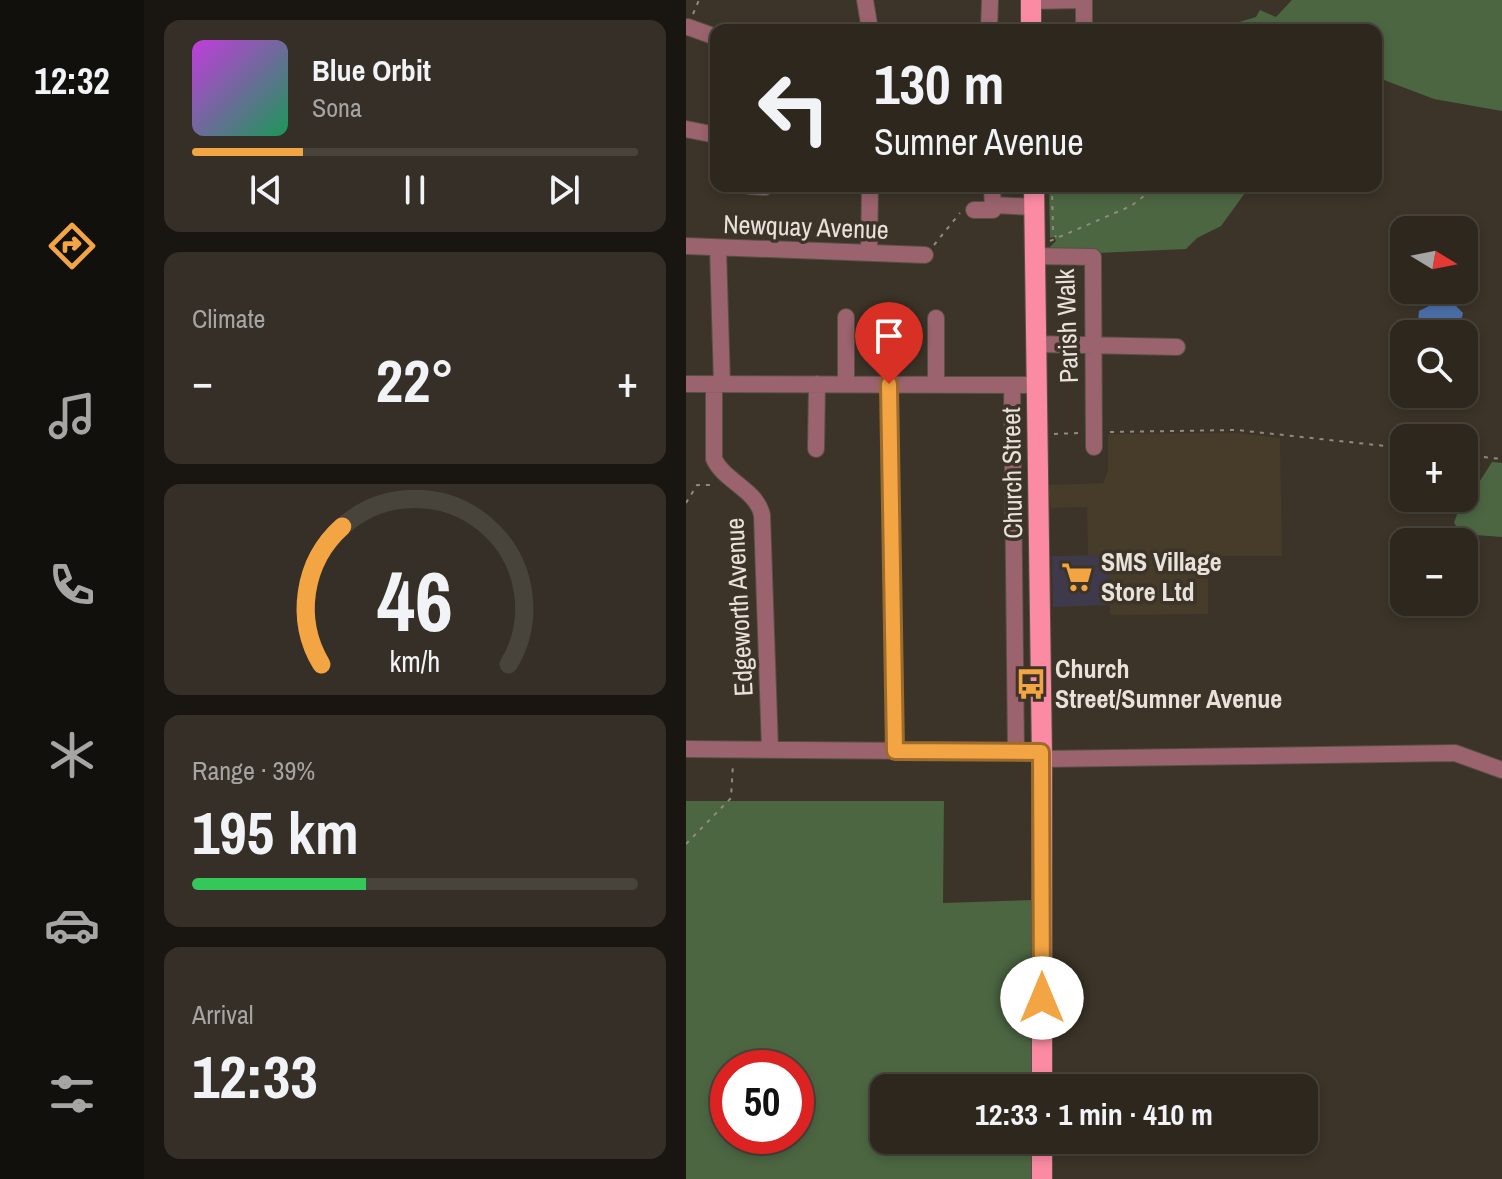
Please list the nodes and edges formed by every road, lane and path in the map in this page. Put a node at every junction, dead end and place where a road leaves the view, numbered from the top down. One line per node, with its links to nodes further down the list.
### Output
1 (865, 0): 5 (street)
2 (990, 0): 6 (street)
3 (1031, 0): 4 (street); 7 (main road)
4 (1082, 0): 8 (street)
5 (869, 24)
6 (989, 24)
7 (1031, 24)
8 (1084, 24)
9 (688, 27): 10 (street)
10 (710, 35)
11 (686, 129): 12 (street)
12 (710, 134)
13 (870, 192): 22 (street)
14 (992, 192): 18 (street)
15 (1052, 192): 16 (path)
16 (1149, 192)
17 (1034, 196): 18 (street); 24 (main road, Church Street)
18 (993, 205): 19 (street)
19 (974, 210)
20 (686, 246): 21 (street, Newquay Avenue)
21 (718, 248): 22 (street, Newquay Avenue); 31 (street, Edgeworth Avenue)
22 (869, 253): 23 (street, Newquay Avenue)
23 (925, 255)
24 (1035, 256): 27 (main road, Church Street); 28 (street, Parish Walk)
25 (846, 317): 33 (street)
26 (936, 318): 35 (street)
27 (1036, 344): 28 (street); 37 (main road, Church Street)
28 (1093, 345): 29 (street); 38 (street, Parish Walk)
29 (1179, 347)
30 (686, 384): 31 (street)
31 (718, 384): 32 (street); 45 (street, Edgeworth Avenue)
32 (817, 384): 33 (street); 41 (street)
33 (846, 384): 34 (street)
34 (889, 384): 35 (street); 50 (street)
35 (936, 385): 36 (street)
36 (1012, 385): 37 (street); 42 (street)
37 (1036, 385): 39 (main road, Church Street)
38 (1094, 439): 39 (path); 40 (path)
39 (1037, 444): 42 (street); 52 (main road, Church Street)
40 (1390, 446)
41 (816, 449)
42 (1013, 456): 51 (street)
43 (1478, 456): 44 (path)
44 (1502, 459)
45 (739, 486): 46 (path); 49 (street, Edgeworth Avenue)
46 (686, 503)
47 (686, 749): 48 (street)
48 (734, 750): 49 (street); 54 (path)
49 (770, 750): 50 (street)
50 (895, 751): 51 (street)
51 (1016, 752): 52 (street)
52 (1042, 755): 53 (street); 55 (main road, Church Street)
53 (1502, 770)
54 (686, 844)
55 (1042, 1074)
56 (1042, 1154): 57 (main road)
57 (1042, 1179)

